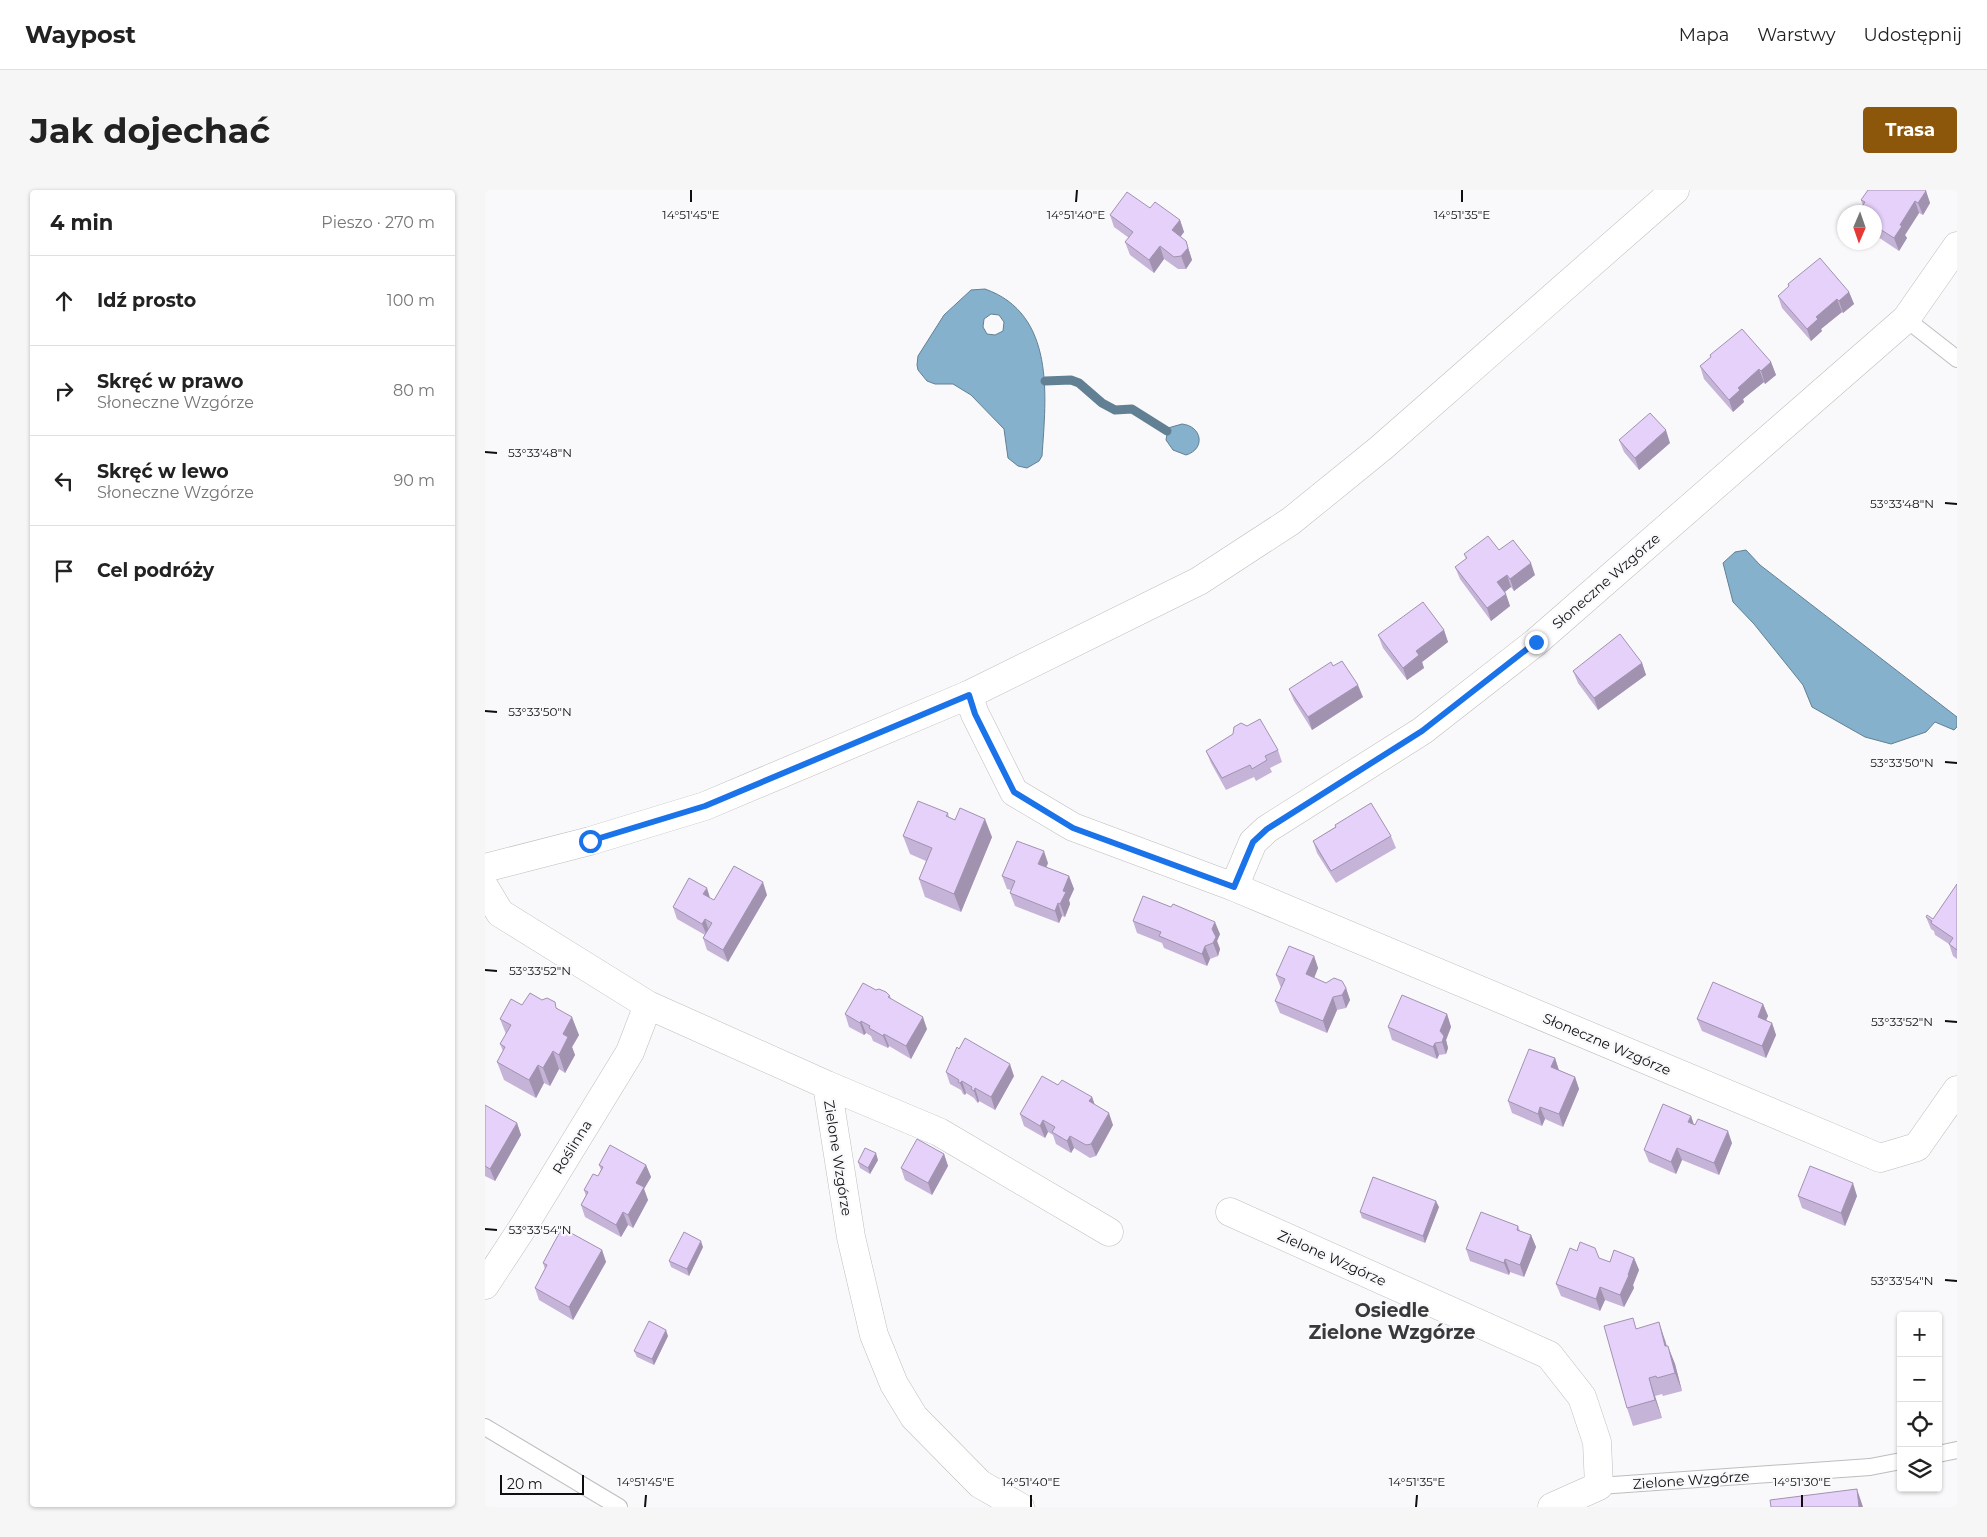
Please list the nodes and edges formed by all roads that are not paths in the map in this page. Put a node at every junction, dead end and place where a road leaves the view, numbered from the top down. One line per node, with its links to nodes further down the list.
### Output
1 (1675, 190): 5 (street)
2 (1957, 246): 3 (street, Słoneczne Wzgórze)
3 (1906, 320): 4 (lane); 7 (street, Słoneczne Wzgórze)
4 (1957, 359)
5 (969, 695): 6 (street); 7 (street, Słoneczne Wzgórze)
6 (485, 868)
7 (1234, 887): 11 (street, Słoneczne Wzgórze)
8 (485, 888): 9 (street, Zielone Wzgórze)
9 (648, 1005): 10 (street, Zielone Wzgórze); 14 (street, Roślinna)
10 (827, 1085): 13 (street); 21 (street, Zielone Wzgórze)
11 (1957, 1090)
12 (1230, 1212): 19 (street, Zielone Wzgórze)
13 (1109, 1232)
14 (485, 1285)
15 (485, 1427): 20 (lane)
16 (1957, 1450): 17 (lane)
17 (1942, 1453)
18 (1897, 1462): 19 (lane, Zielone Wzgórze)
19 (1599, 1486): 22 (street, Zielone Wzgórze)
20 (619, 1507)
21 (1020, 1507)
22 (1552, 1507)

